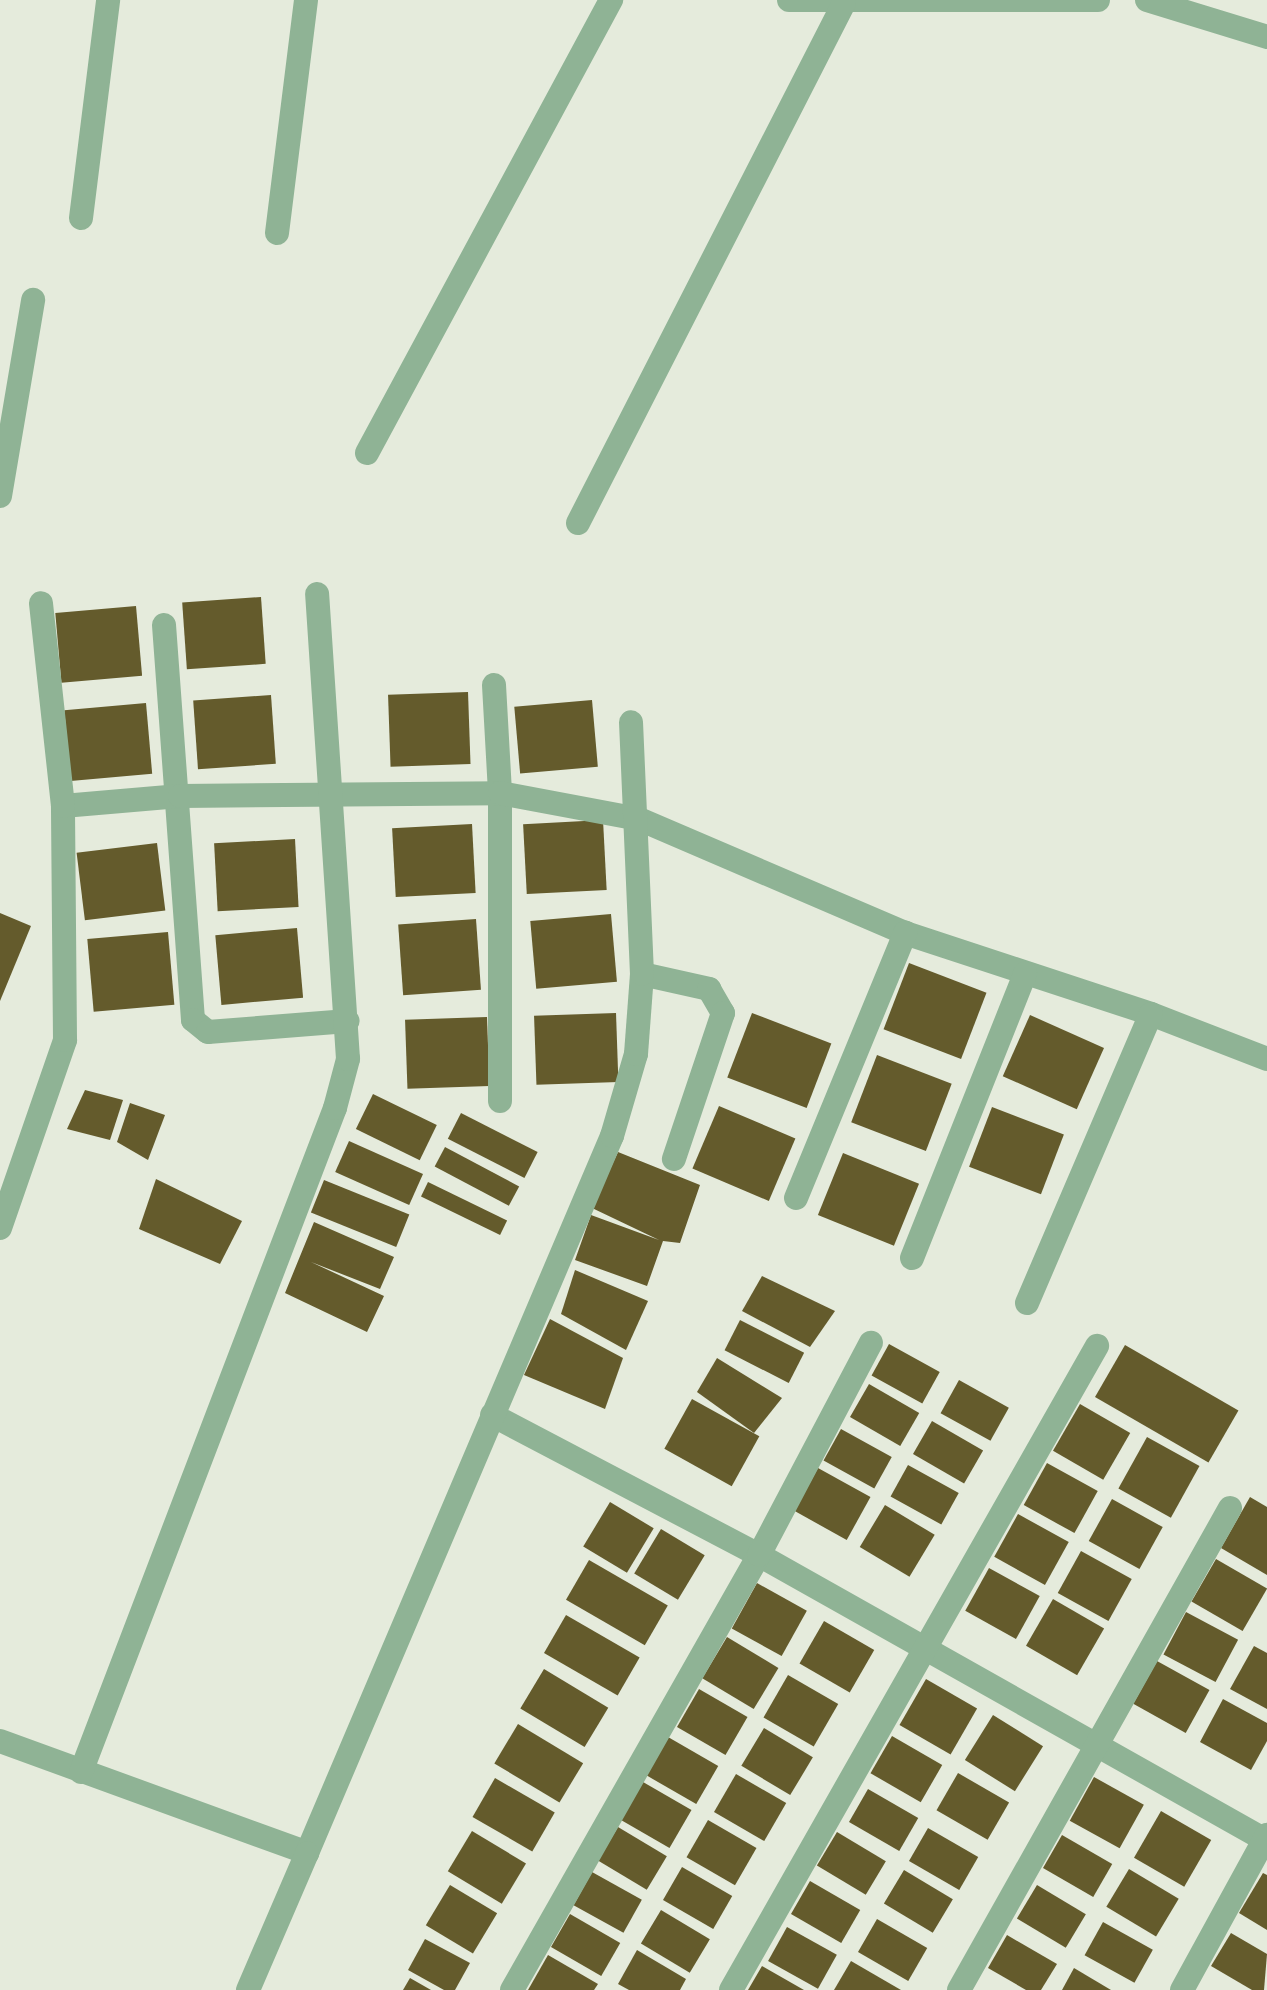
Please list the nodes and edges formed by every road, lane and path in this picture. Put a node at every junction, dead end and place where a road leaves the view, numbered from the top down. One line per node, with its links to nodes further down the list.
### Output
1 (108, 0): 9 (street)
2 (306, 0): 10 (street)
3 (611, 0): 12 (street)
4 (789, 0): 7 (street)
5 (1098, 0): 7 (street)
6 (1147, 0): 8 (street)
7 (844, 3): 14 (street)
8 (1267, 37)
9 (81, 218)
10 (277, 233)
11 (33, 300): 13 (street)
12 (367, 453)
13 (0, 496)
14 (578, 523)
15 (317, 594): 21 (street)
16 (41, 603): 23 (street)
17 (164, 625): 22 (street)
18 (494, 685): 20 (street)
19 (631, 722): 24 (street)
20 (500, 793): 21 (street); 24 (street); 31 (street)
21 (327, 795): 22 (street); 29 (street)
22 (180, 796): 23 (street); 29 (street)
23 (63, 806): 34 (street)
24 (639, 819): 25 (street); 26 (street)
25 (905, 933): 27 (street); 33 (street)
26 (642, 974): 32 (street); 39 (street)
27 (1025, 974): 28 (street); 35 (street)
28 (1151, 1014): 30 (street); 36 (street)
29 (348, 1021): 45 (street)
30 (1267, 1059)
31 (500, 1101)
32 (674, 1159)
33 (796, 1198)
34 (0, 1228)
35 (912, 1258)
36 (1027, 1303)
37 (871, 1343): 41 (street)
38 (1097, 1346): 42 (street)
39 (492, 1415): 41 (street); 47 (street)
40 (1230, 1508): 44 (street)
41 (759, 1555): 42 (street); 49 (street)
42 (924, 1648): 44 (street); 50 (street)
43 (0, 1741): 45 (street)
44 (1098, 1746): 46 (street); 51 (street)
45 (81, 1772): 47 (street)
46 (1266, 1839): 52 (street)
47 (307, 1853): 48 (street)
48 (248, 1990)
49 (512, 1990)
50 (731, 1990)
51 (959, 1990)
52 (1182, 1990)

